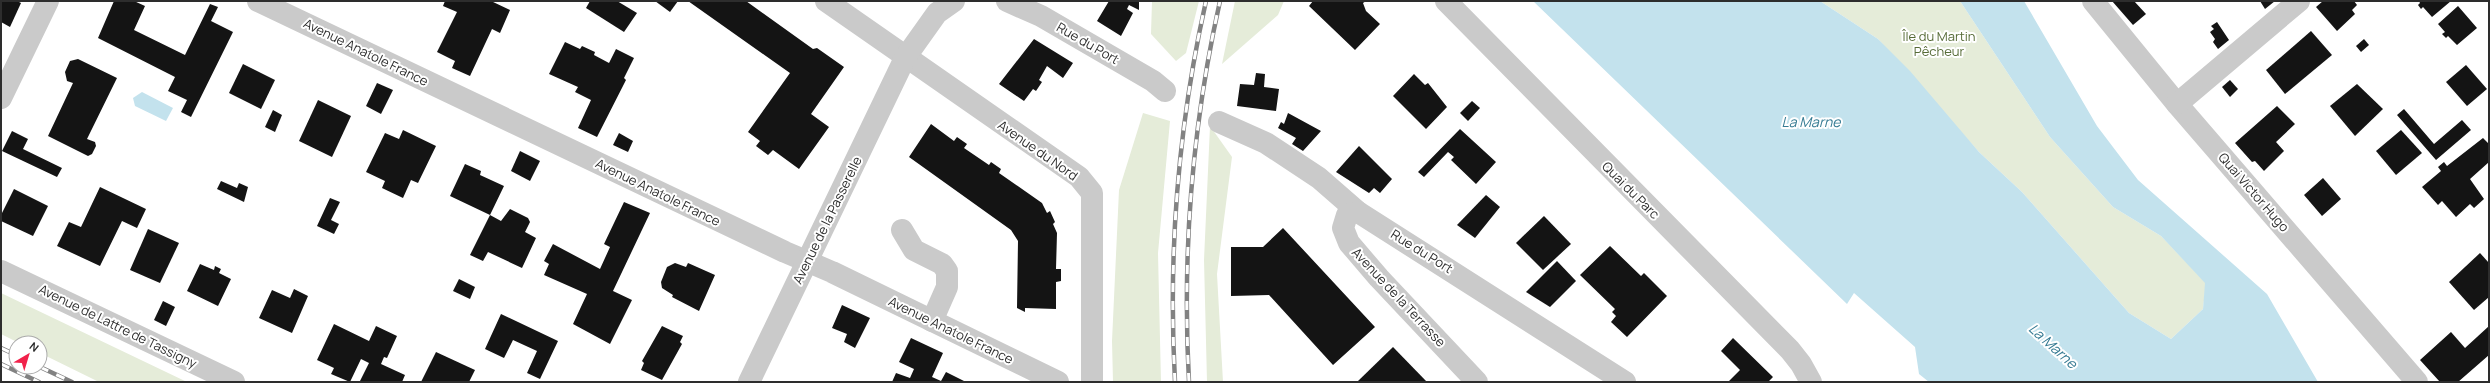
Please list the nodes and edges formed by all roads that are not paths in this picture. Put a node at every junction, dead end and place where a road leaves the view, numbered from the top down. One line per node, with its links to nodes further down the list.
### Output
1 (48, 1): 11 (street)
2 (258, 1): 16 (street, Avenue Anatole France)
3 (826, 1): 9 (street, Avenue du Nord)
4 (954, 1): 9 (street)
5 (1007, 1): 10 (street, Rue du Port)
6 (1446, 1): 25 (street, Quai du Parc)
7 (2092, 1): 12 (street, Quai Victor Hugo)
8 (2299, 1): 12 (street)
9 (905, 58): 16 (street, Avenue de la Passerelle); 22 (street, Avenue du Nord)
10 (1164, 91)
11 (1, 98)
12 (2177, 104): 26 (street, Quai Victor Hugo)
13 (1219, 122): 14 (street, Rue du Port)
14 (1358, 212): 23 (street, Avenue de la Terrasse); 24 (street, Rue du Port)
15 (902, 230): 18 (street)
16 (807, 261): 18 (street, Avenue Anatole France); 20 (street, Avenue de la Passerelle)
17 (1, 271): 19 (street, Avenue de Lattre de Tassigny)
18 (932, 321): 21 (street, Avenue Anatole France)
19 (234, 382)
20 (749, 382)
21 (1058, 382)
22 (1092, 382)
23 (1477, 382)
24 (1625, 382)
25 (1811, 382)
26 (2417, 382)

